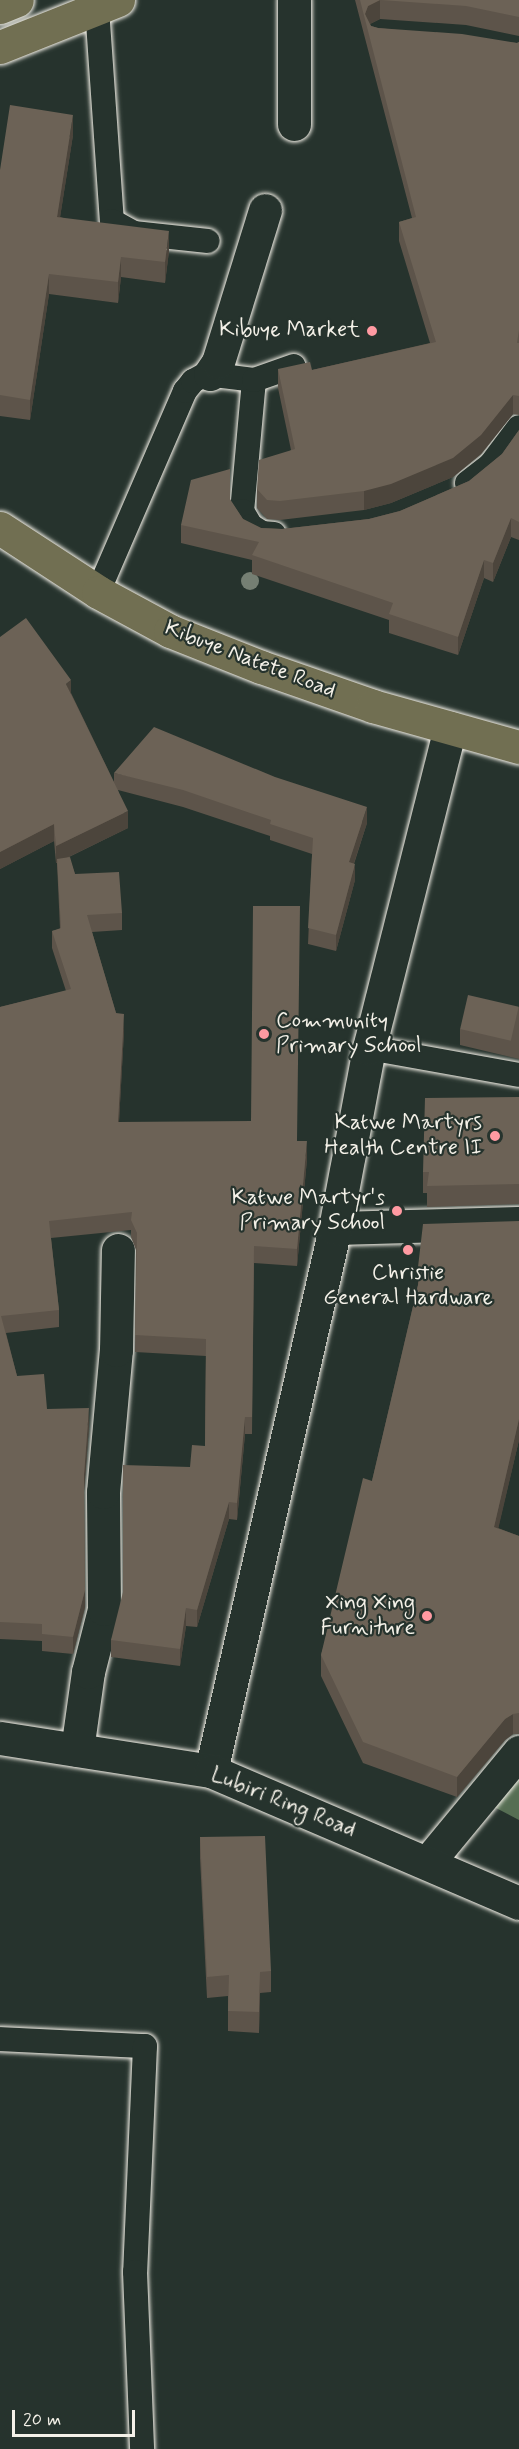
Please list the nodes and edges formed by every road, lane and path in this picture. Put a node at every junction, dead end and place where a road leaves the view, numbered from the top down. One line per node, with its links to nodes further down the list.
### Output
1 (16, 0): 4 (main road)
2 (294, 0): 6 (street)
3 (107, 4): 5 (main road); 8 (lane)
4 (0, 7)
5 (0, 47)
6 (294, 124)
7 (265, 210): 10 (street)
8 (208, 241)
9 (294, 366): 11 (lane)
10 (210, 374): 11 (lane); 16 (lane)
11 (254, 380): 15 (lane)
12 (519, 427): 13 (lane)
13 (449, 494)
14 (0, 528): 16 (main road, Kibuye Natete Road)
15 (302, 531)
16 (98, 592): 17 (main road, Kibuye Natete Road)
17 (450, 728): 18 (main road, Kibuye Natete Road); 19 (street)
18 (519, 747)
19 (369, 1048): 20 (lane); 22 (street)
20 (519, 1075)
21 (519, 1223): 22 (street)
22 (335, 1228): 27 (street)
23 (118, 1250): 25 (street)
24 (0, 1738): 25 (street, Lubiri Ring Road)
25 (77, 1750): 27 (street, Lubiri Ring Road)
26 (519, 1752): 28 (street)
27 (211, 1771): 28 (street, Lubiri Ring Road)
28 (428, 1862): 29 (street, Lubiri Ring Road)
29 (519, 1902)
30 (0, 2038): 31 (lane)
31 (142, 2449)

